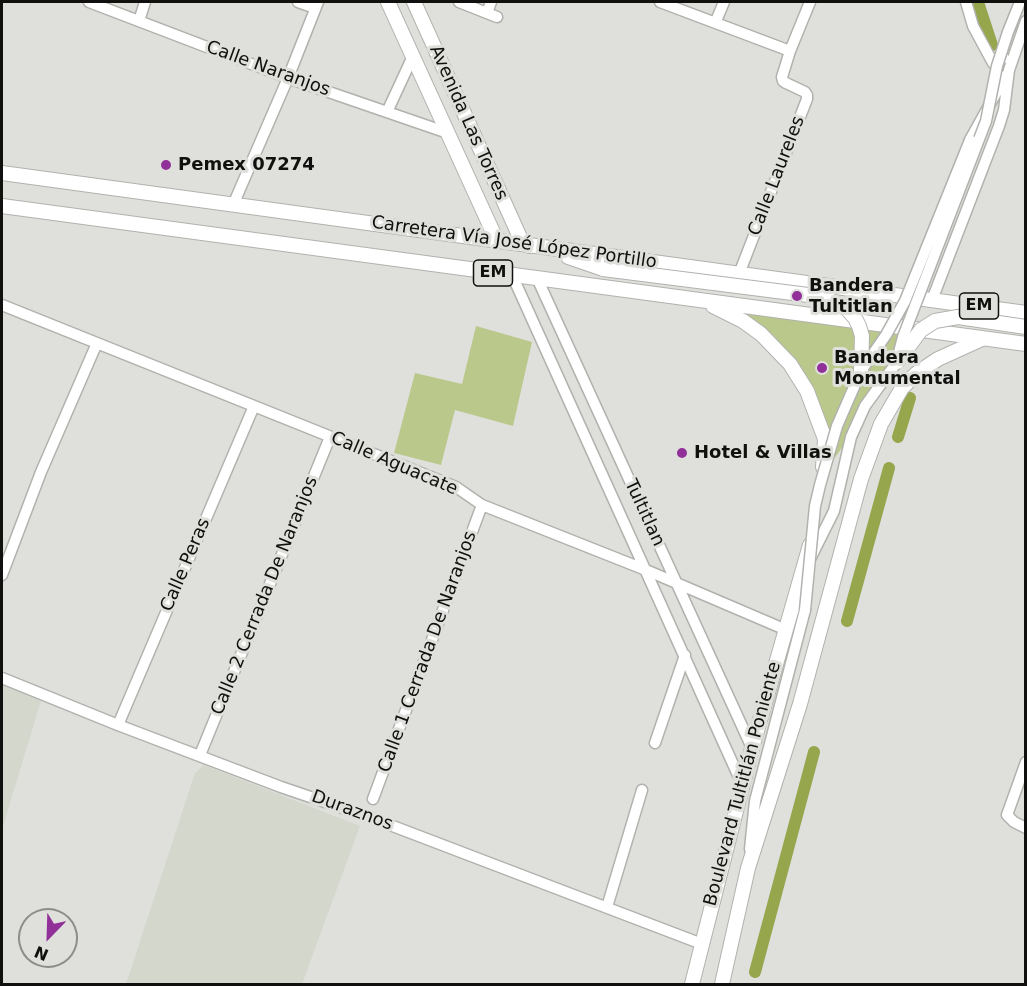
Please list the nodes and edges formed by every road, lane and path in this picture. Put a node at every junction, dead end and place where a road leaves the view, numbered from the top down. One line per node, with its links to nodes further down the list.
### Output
1 (89, 2): 14 (street, Calle Naranjos)
2 (145, 2): 14 (street)
3 (298, 2): 13 (street)
4 (388, 2): 19 (main road, Avenida Las Torres)
5 (414, 2): 28 (main road, Avenida Las Torres)
6 (459, 2): 7 (street)
7 (491, 2)
8 (660, 2): 15 (street)
9 (724, 2): 15 (street)
10 (810, 2): 17 (street)
11 (966, 2): 18 (street)
12 (1020, 2): 40 (street, bridge)
13 (316, 5): 21 (street)
14 (139, 21): 21 (street, Calle Naranjos)
15 (716, 21): 17 (street)
16 (1026, 21): 18 (street)
17 (790, 51): 29 (street, Calle Laureles)
18 (1014, 53): 20 (street)
19 (413, 56): 22 (street); 23 (main road, Avenida Las Torres)
20 (1009, 70): 33 (street); 41 (street, Boulevard Tultitlán Poniente, bridge)
21 (288, 78): 22 (street, Calle Naranjos); 25 (street)
22 (387, 112): 23 (street, Calle Naranjos)
23 (448, 133): 27 (main road, Avenida Las Torres)
24 (2, 173): 25 (main road, Carretera Vía José López Portillo / EM)
25 (233, 205): 27 (main road, Carretera Vía José López Portillo / EM)
26 (2, 206): 30 (main road, Carretera Vía José López Portillo / EM)
27 (497, 241): 28 (main road, Carretera Vía José López Portillo / EM)
28 (523, 244): 29 (main road, Carretera Vía José López Portillo / EM); 41 (main road, bridge)
29 (739, 274): 33 (main road, Carretera Vía José López Portillo / EM)
30 (512, 275): 31 (main road, Carretera Vía José López Portillo / EM); 45 (street, Tultitlan)
31 (537, 278): 32 (main road, Carretera Vía José López Portillo / EM); 47 (street, Tultitlan)
32 (700, 300): 37 (main road, Carretera Vía José López Portillo / EM); 48 (main road, Boulevard Tultitlán Poniente)
33 (932, 300): 35 (main road, Carretera Vía José López Portillo / EM)
34 (2, 305): 38 (street, Calle Aguacate)
35 (1026, 313)
36 (1026, 327): 40 (main road, bridge)
37 (984, 339): 39 (main road, Carretera Vía José López Portillo / EM); 61 (main road)
38 (96, 343): 42 (street, Calle Aguacate); 46 (street)
39 (1026, 344)
40 (897, 362): 48 (street)
41 (861, 371): 61 (street, Boulevard Tultitlán Poniente, bridge)
42 (254, 406): 43 (street, Calle Aguacate); 52 (street, Calle Peras)
43 (330, 437): 44 (street, Calle Aguacate); 55 (street, Calle 2 Cerrada De Naranjos)
44 (482, 505): 45 (street, Calle Aguacate); 59 (street, Calle 1 Cerrada De Naranjos)
45 (646, 570): 47 (street, Calle Aguacate); 50 (street, Tultitlan)
46 (2, 575)
47 (676, 584): 49 (street, Calle Aguacate); 54 (street, Tultitlan)
48 (798, 584): 49 (main road, Boulevard Tultitlán Poniente)
49 (784, 629): 54 (main road, Boulevard Tultitlán Poniente)
50 (685, 655): 53 (street); 57 (street, Tultitlan)
51 (2, 678): 52 (street, Duraznos)
52 (118, 725): 55 (street, Duraznos)
53 (655, 743)
54 (752, 748): 57 (main road, Boulevard Tultitlán Poniente)
55 (200, 755): 62 (street, Duraznos)
56 (1026, 762): 60 (street)
57 (742, 784): 63 (main road, Boulevard Tultitlán Poniente)
58 (642, 790): 62 (street)
59 (374, 799)
60 (1026, 828)
61 (748, 868): 65 (main road, Boulevard Tultitlán Poniente)
62 (607, 907): 63 (street, Duraznos)
63 (702, 944): 64 (main road, Boulevard Tultitlán Poniente)
64 (692, 984)
65 (723, 984)

